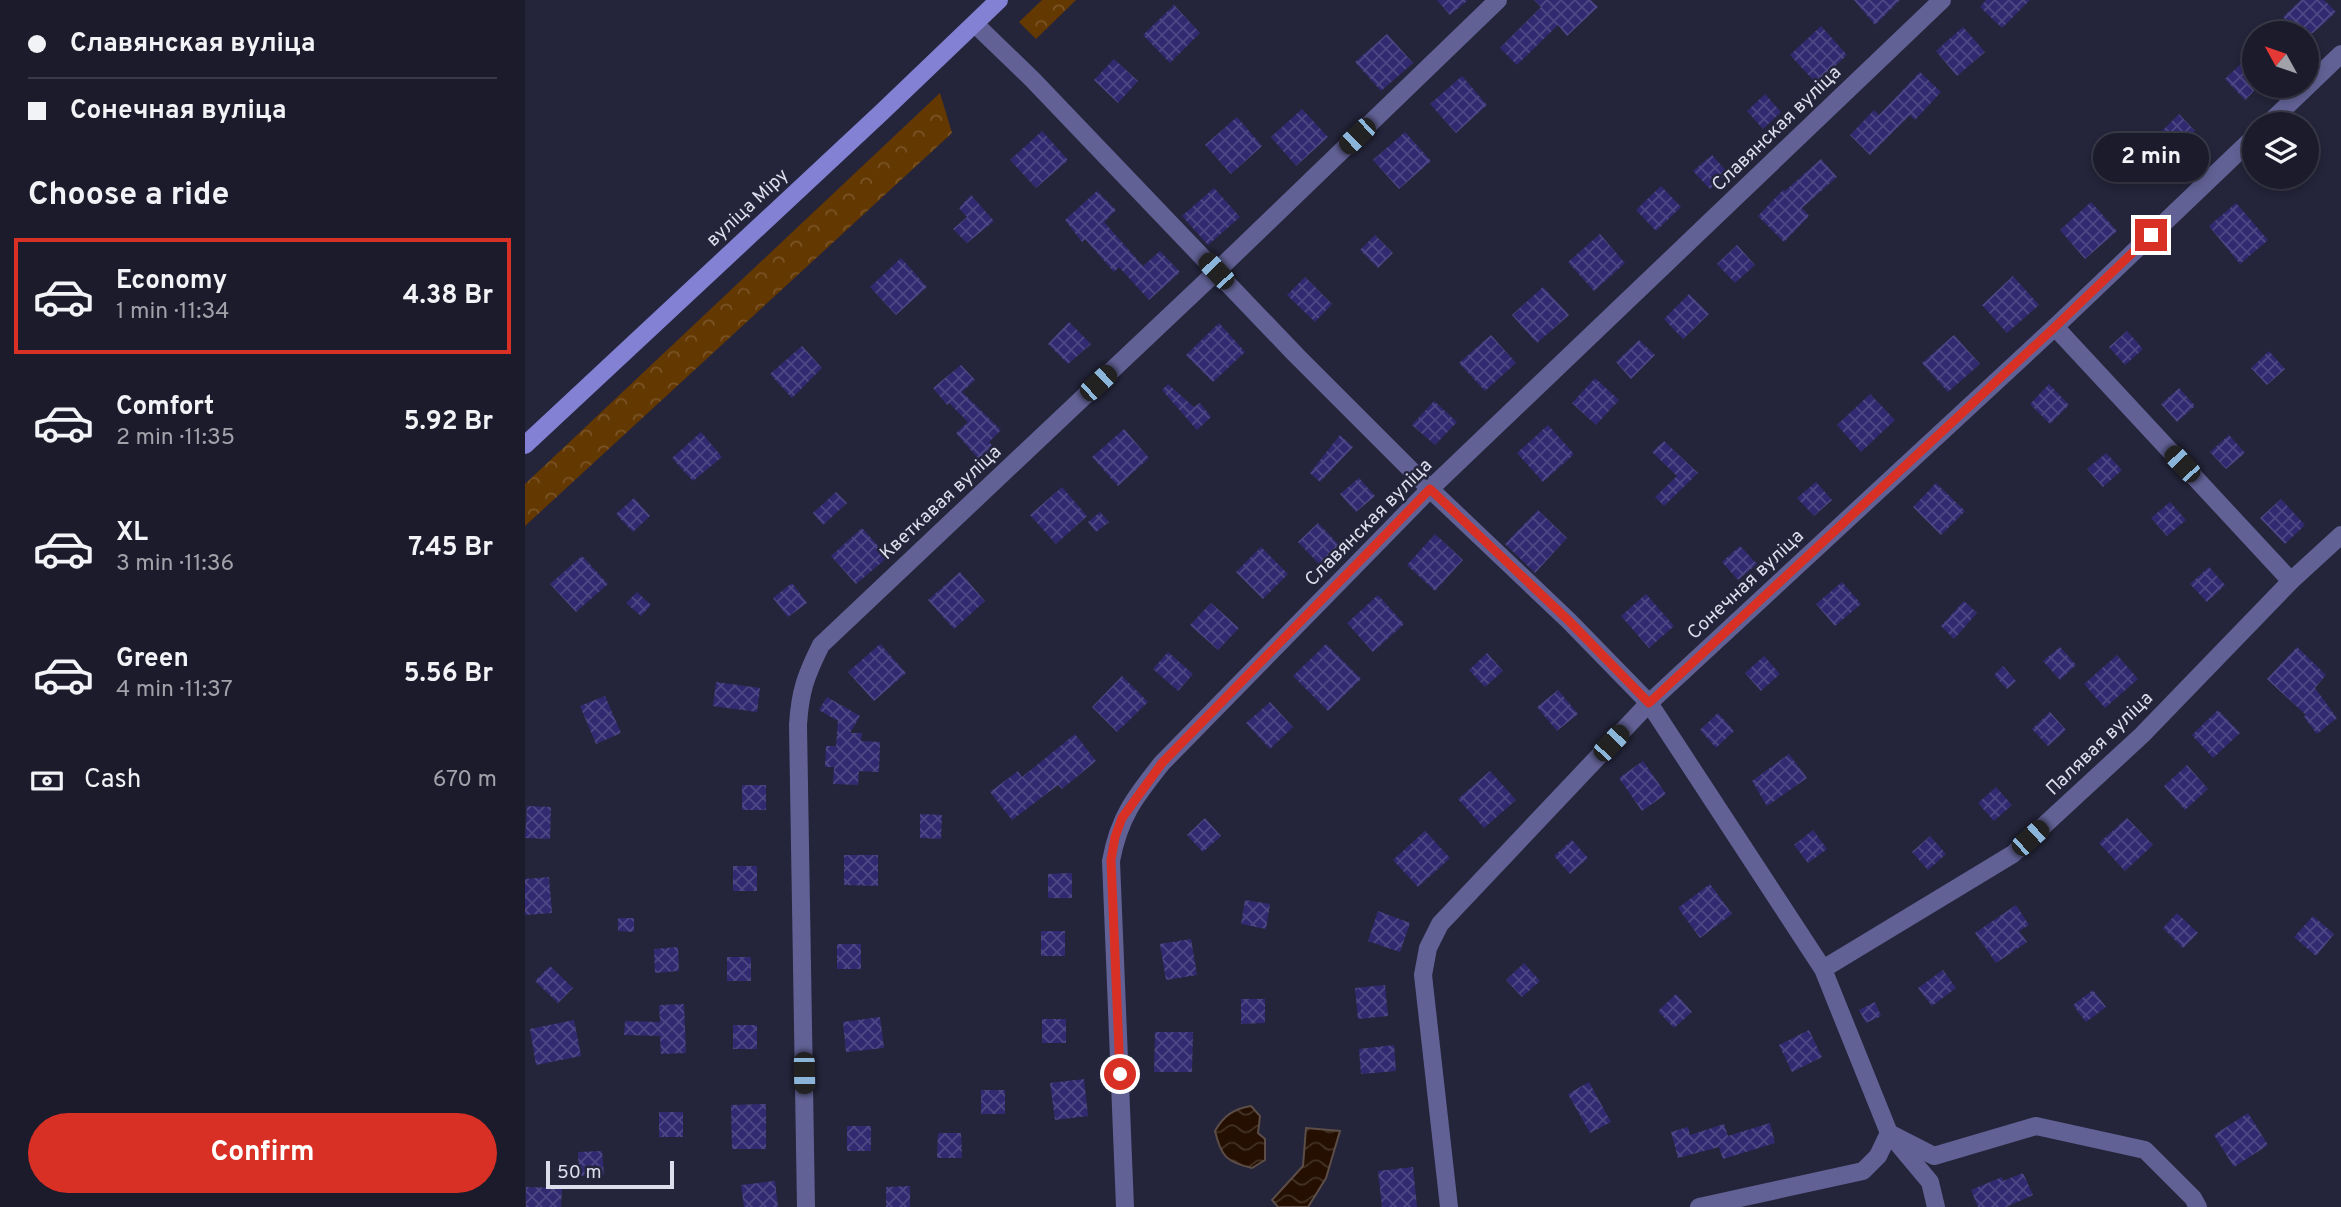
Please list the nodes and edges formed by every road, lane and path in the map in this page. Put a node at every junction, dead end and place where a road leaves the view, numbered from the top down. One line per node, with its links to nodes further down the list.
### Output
1 (999, 0): 4 (street, вуліца Міру)
2 (1498, 0): 8 (street, Кветкавая вуліца)
3 (1942, 0): 11 (street, Славянская вуліца)
4 (975, 24): 8 (street); 10 (street, вуліца Міру)
5 (2341, 54): 6 (street)
6 (2280, 112)
7 (2242, 148): 9 (street, Сонечная вуліца)
8 (1216, 271): 11 (street); 17 (street, Кветкавая вуліца)
9 (2055, 327): 13 (street); 14 (street, Сонечная вуліца)
10 (525, 445)
11 (1430, 489): 14 (street); 18 (street, Славянская вуліца)
12 (2341, 536): 13 (street, Палявая вуліца)
13 (2291, 581): 15 (street, Палявая вуліца)
14 (1649, 703): 15 (street); 19 (street, Сонечная вуліца)
15 (1823, 970): 16 (street)
16 (1889, 1133): 20 (street); 21 (street); 22 (street)
17 (806, 1207)
18 (1125, 1207)
19 (1449, 1207)
20 (1699, 1207)
21 (1936, 1207)
22 (2198, 1207)

